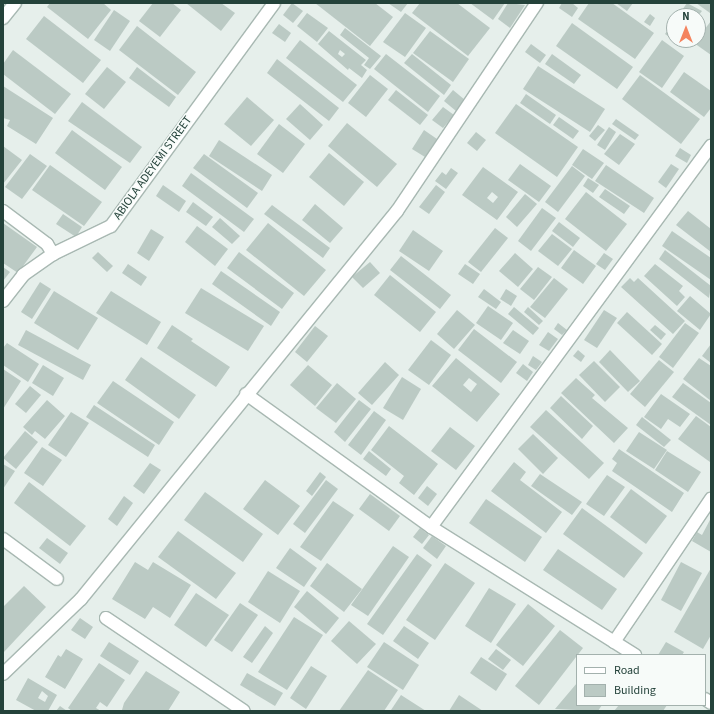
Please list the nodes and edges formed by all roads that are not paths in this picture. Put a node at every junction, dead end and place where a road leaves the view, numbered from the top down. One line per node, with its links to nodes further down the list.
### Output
1 (15, 3): 4 (street)
2 (274, 3): 7 (street, ABIOLA ADEYEMI STREET)
3 (537, 3): 9 (street)
4 (3, 18)
5 (711, 146): 11 (street)
6 (3, 211): 7 (street)
7 (53, 254): 8 (street, ABIOLA ADEYEMI STREET)
8 (3, 301)
9 (246, 394): 11 (street); 17 (street)
10 (711, 499): 15 (street)
11 (431, 527): 15 (street)
12 (3, 539): 13 (street)
13 (57, 579)
14 (106, 618): 18 (street)
15 (614, 642): 16 (street)
16 (633, 654)
17 (3, 674)
18 (244, 711)

